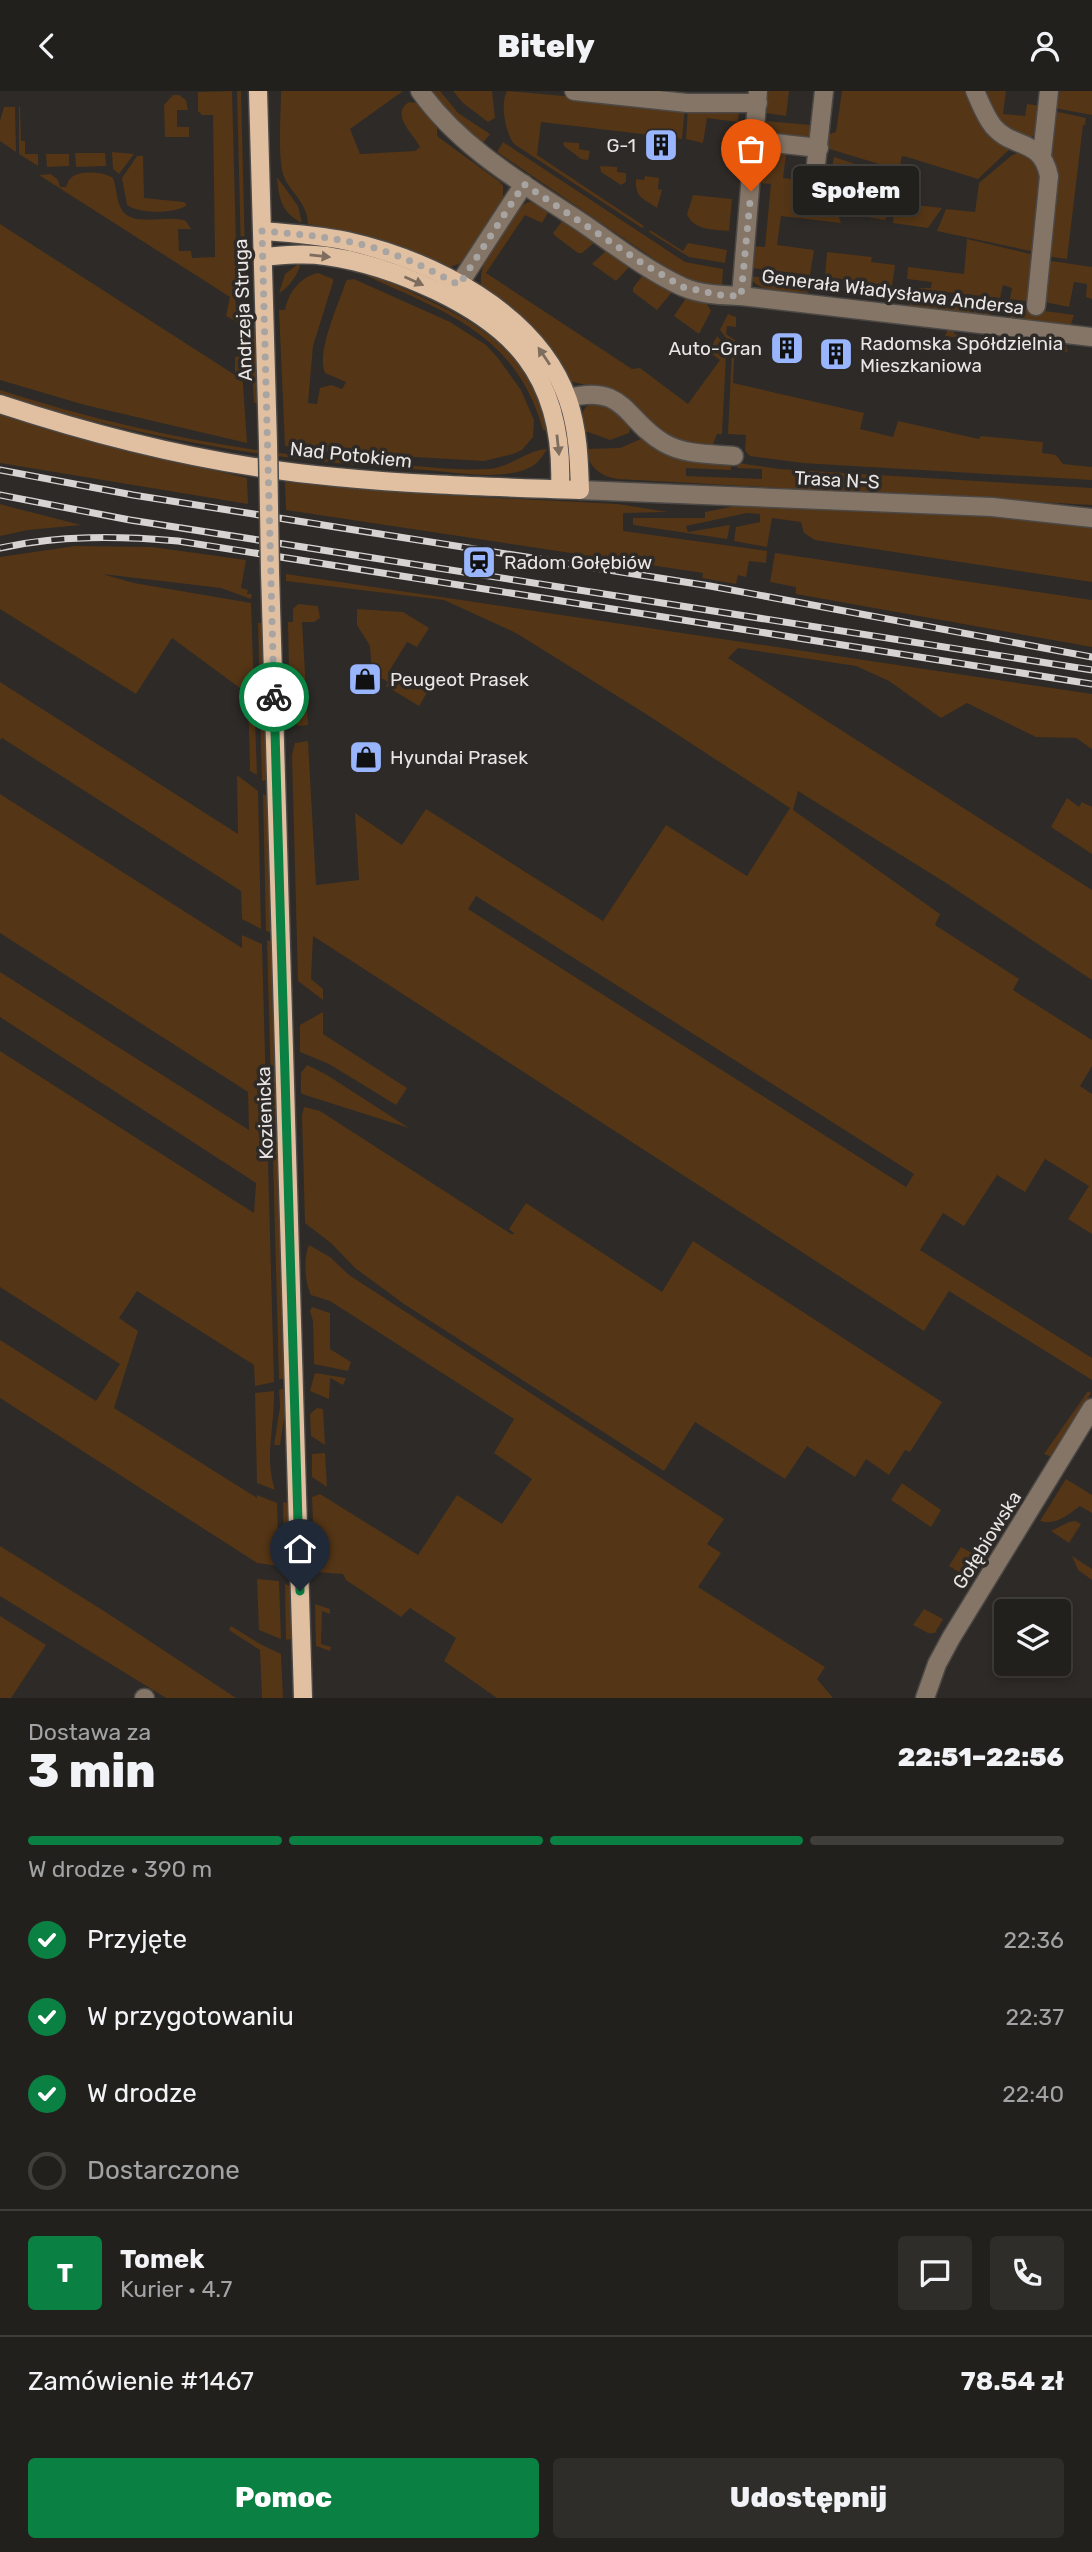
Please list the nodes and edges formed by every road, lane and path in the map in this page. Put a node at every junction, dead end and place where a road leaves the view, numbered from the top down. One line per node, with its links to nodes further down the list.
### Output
1 (258, 91): 13 (main road, Andrzeja Struga)
2 (420, 91): 12 (street, Generała Władysława Andersa)
3 (574, 91): 7 (street)
4 (824, 91): 9 (street)
5 (975, 91): 10 (street)
6 (1049, 91): 10 (street)
7 (758, 97): 8 (street)
8 (756, 141): 9 (street); 16 (street)
9 (819, 148): 11 (street)
10 (1042, 155): 17 (street)
11 (815, 173)
12 (524, 184): 15 (street); 16 (street, Generała Władysława Andersa)
13 (262, 231): 14 (main road, Andrzeja Struga); 15 (main road)
14 (262, 257): 15 (main road, one-way to 15); 25 (main road, Andrzeja Struga, bridge)
15 (454, 291): 19 (main road, one-way to 15); 22 (main road, one-way to 22)
16 (741, 296): 18 (street, Generała Władysława Andersa)
17 (1036, 306)
18 (1092, 337)
19 (568, 398): 21 (street); 23 (main road)
20 (0, 404): 22 (main road, Nad Potokiem)
21 (734, 456)
22 (560, 489): 23 (main road, Nad Potokiem)
23 (580, 490): 24 (street, Trasa N-S)
24 (1092, 518)
25 (270, 527): 27 (main road, Kozienicka, bridge)
26 (1092, 1408): 28 (street, Gołębiowska)
27 (303, 1698)
28 (925, 1698)

